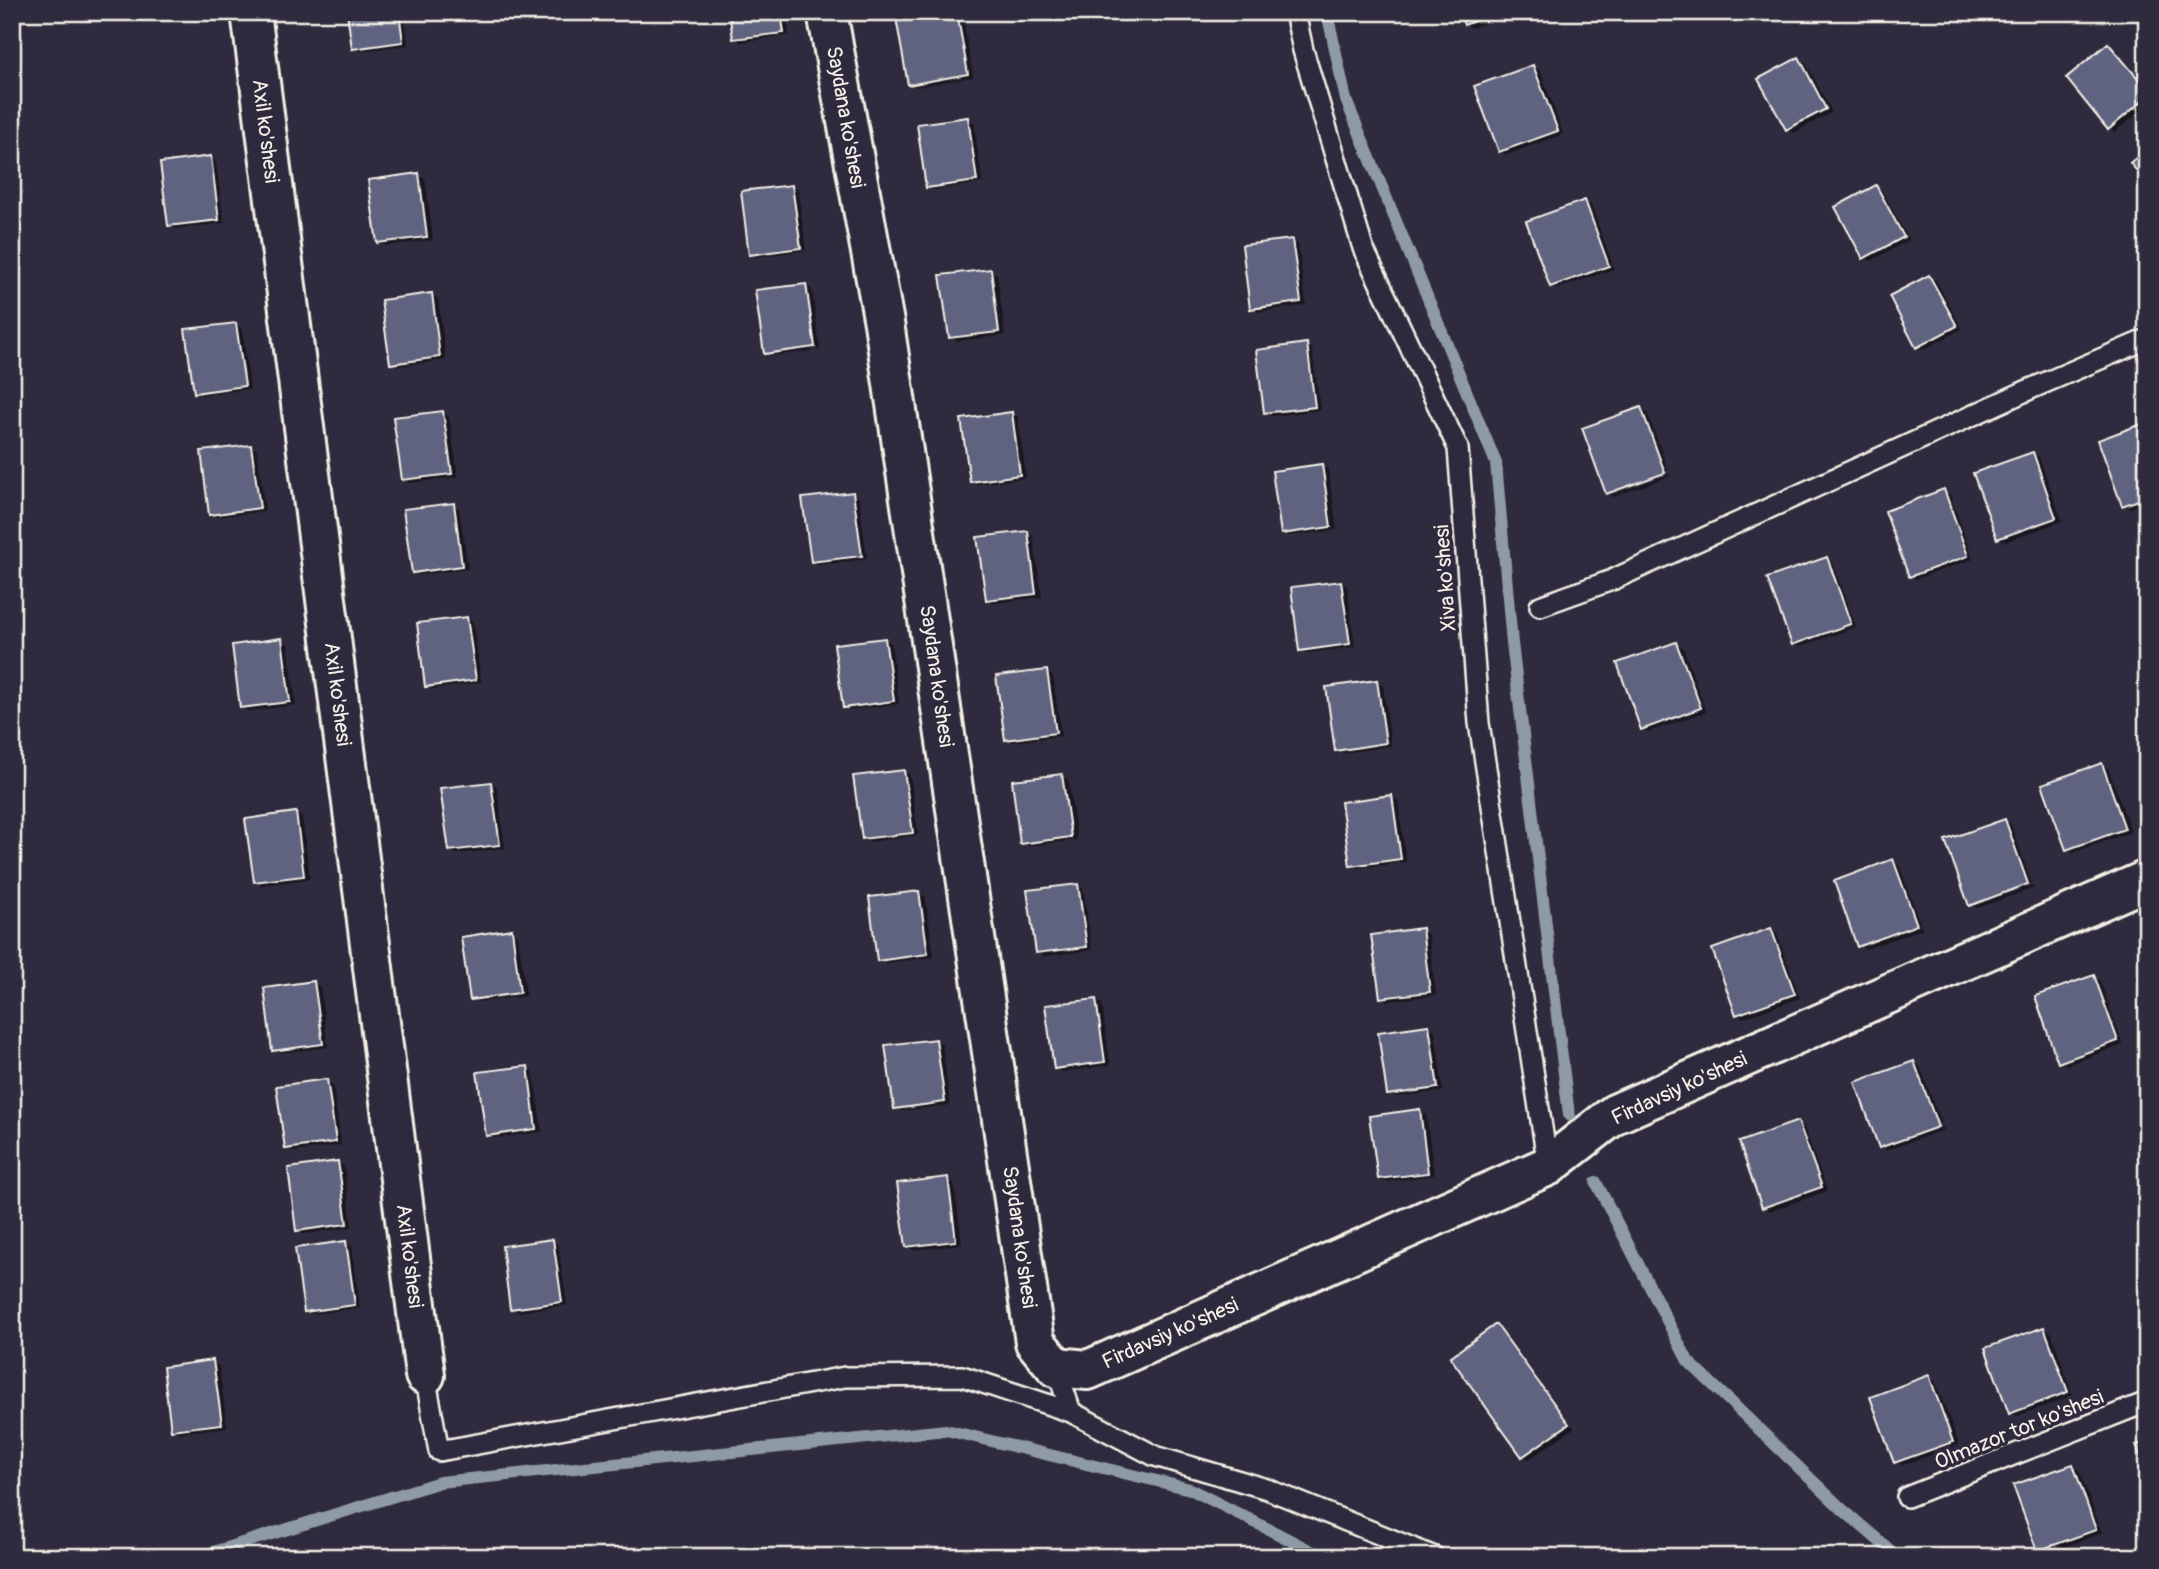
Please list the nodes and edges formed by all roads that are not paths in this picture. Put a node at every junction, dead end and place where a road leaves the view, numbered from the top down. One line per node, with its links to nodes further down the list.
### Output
1 (251, 12): 9 (street, Axil ko'shesi)
2 (827, 12): 8 (street, Saydana ko'shesi)
3 (1295, 12): 7 (lane, Xiva ko'shesi)
4 (2147, 339): 5 (lane)
5 (1540, 606)
6 (2147, 880): 7 (street, Firdavsiy ko'shesi)
7 (1548, 1166): 8 (street, Firdavsiy ko'shesi)
8 (1045, 1355): 11 (lane)
9 (425, 1375): 11 (lane)
10 (2147, 1402): 12 (lane, Olmazor tor ko'shesi)
11 (1071, 1412): 13 (lane)
12 (1907, 1497)
13 (1435, 1557)

